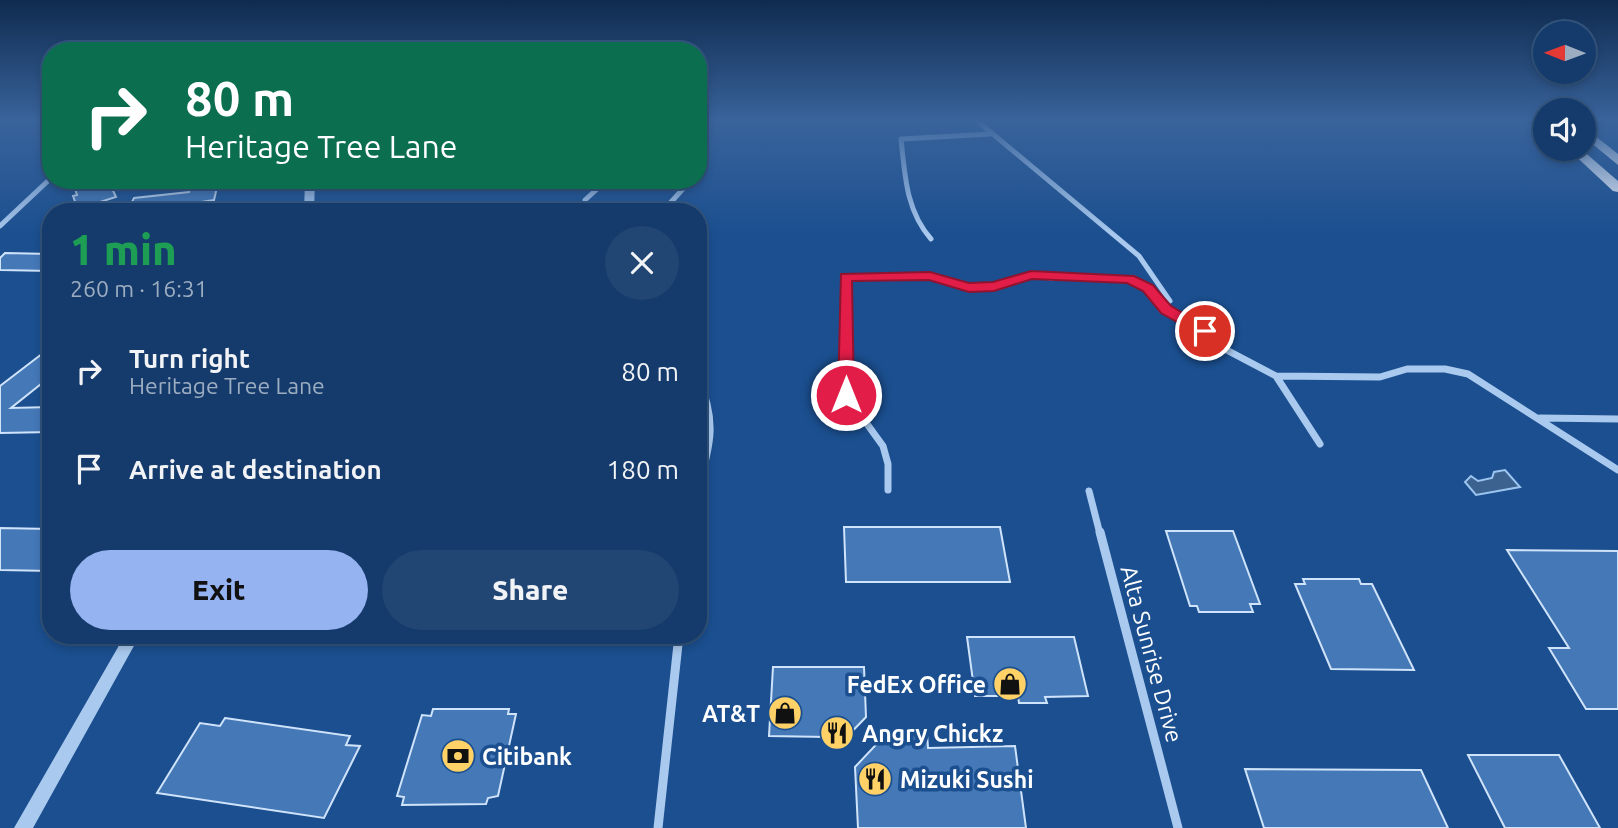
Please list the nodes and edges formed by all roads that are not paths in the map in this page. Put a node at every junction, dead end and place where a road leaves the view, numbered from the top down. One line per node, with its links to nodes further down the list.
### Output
1 (904, 158): 11 (street)
2 (1019, 158): 12 (street)
3 (1588, 161): 5 (main road)
4 (42, 186): 10 (street)
5 (1618, 188)
6 (597, 189): 8 (street)
7 (683, 189): 9 (street)
8 (585, 200)
9 (670, 203)
10 (0, 226)
11 (931, 239)
12 (1170, 300)
13 (1276, 376): 15 (street); 17 (street); 20 (street)
14 (707, 399): 18 (street)
15 (1540, 418): 16 (street); 19 (street)
16 (1618, 419)
17 (1320, 444)
18 (707, 459)
19 (1618, 470)
20 (888, 490)
21 (1088, 491): 26 (street, Alta Sunrise Drive)
22 (129, 644): 24 (street)
23 (678, 644): 25 (street)
24 (23, 828)
25 (658, 828)
26 (1178, 828)

